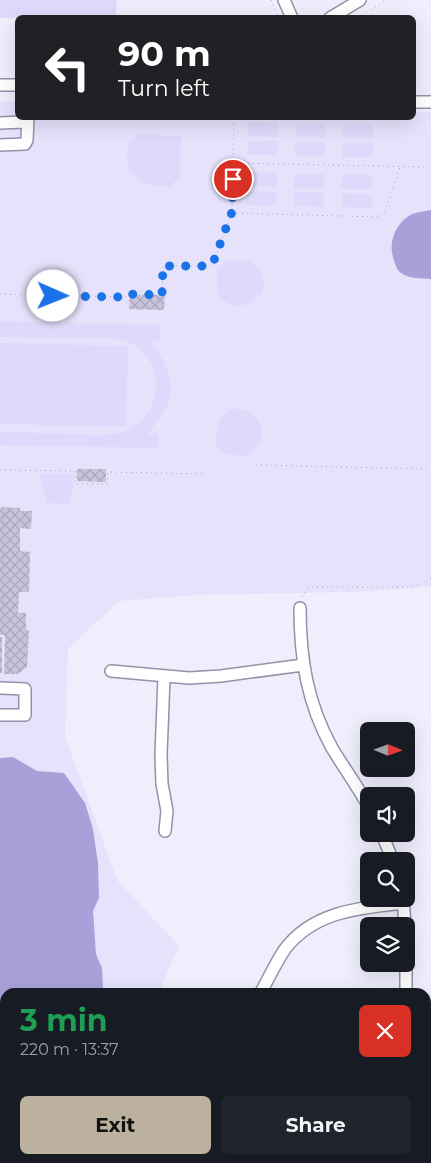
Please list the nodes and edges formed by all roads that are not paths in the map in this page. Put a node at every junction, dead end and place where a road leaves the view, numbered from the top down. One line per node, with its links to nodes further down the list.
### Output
1 (284, 0): 3 (street)
2 (360, 0): 4 (street)
3 (291, 15)
4 (335, 15)
5 (0, 85): 6 (street)
6 (15, 85)
7 (416, 102): 8 (street)
8 (431, 102)
9 (25, 120): 11 (street)
10 (28, 120): 12 (street)
11 (0, 123)
12 (0, 145)
13 (300, 608): 14 (street)
14 (304, 666): 16 (street); 19 (street)
15 (111, 671): 16 (street)
16 (164, 676): 20 (street)
17 (0, 688): 18 (street)
18 (0, 715)
19 (360, 793)
20 (165, 831)
21 (367, 907): 23 (street)
22 (406, 972): 24 (street)
23 (263, 988)
24 (406, 988)

